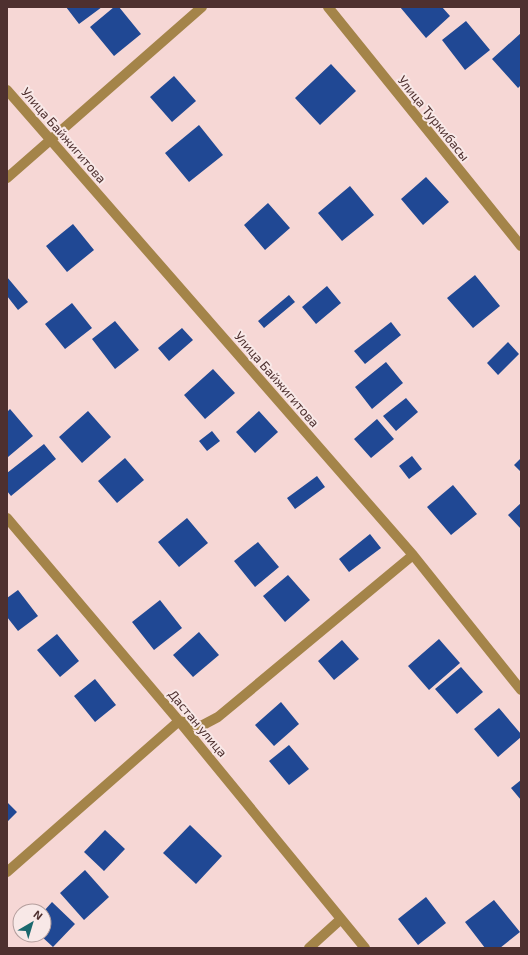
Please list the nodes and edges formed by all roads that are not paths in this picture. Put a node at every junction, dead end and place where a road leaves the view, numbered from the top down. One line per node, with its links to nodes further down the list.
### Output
1 (202, 7): 4 (street)
2 (328, 7): 6 (street, Улица Туркибасы)
3 (7, 90): 4 (street, Улица Байжигитова)
4 (50, 139): 5 (street); 8 (street, Улица Байжигитова)
5 (7, 178)
6 (521, 246)
7 (7, 518): 10 (street, Дастан улица)
8 (413, 555): 9 (street, Улица Байжигитова); 10 (street)
9 (521, 690)
10 (179, 721): 11 (street); 12 (street, Дастан улица)
11 (7, 872)
12 (341, 919): 13 (street); 14 (street, Дастан улица)
13 (308, 948)
14 (365, 948)

